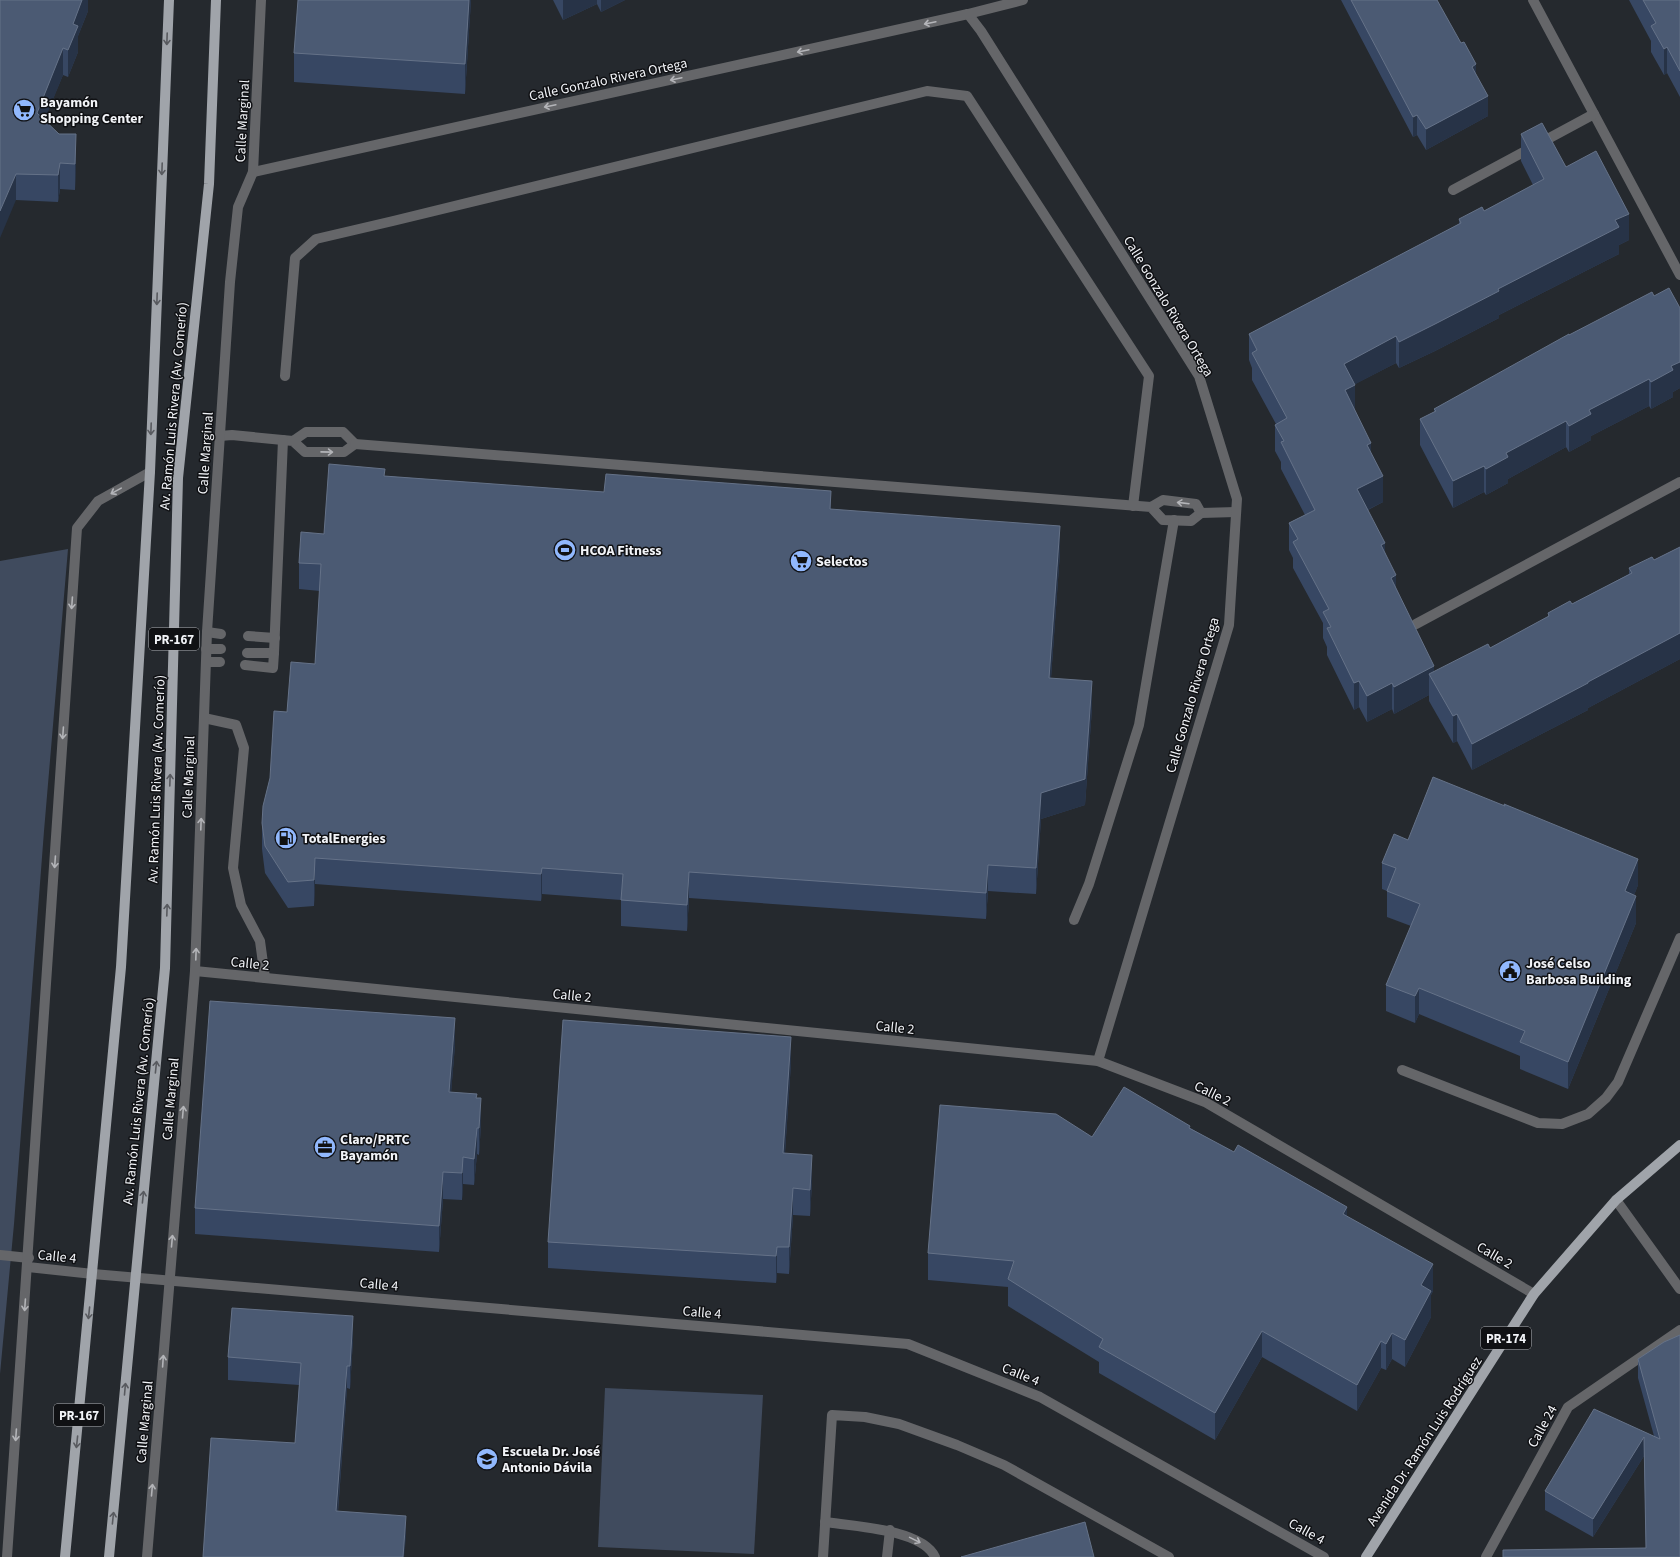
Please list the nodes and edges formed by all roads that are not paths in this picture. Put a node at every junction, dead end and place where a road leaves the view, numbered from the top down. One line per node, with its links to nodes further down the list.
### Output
1 (168, 0): 15 (main road, Av. Ramón Luis Rivera (Av. Comerío) / PR-167, one-way to 15)
2 (216, 0): 46 (main road, Av. Ramón Luis Rivera (Av. Comerío) / PR-167, one-way to 2)
3 (261, 0): 8 (street, Calle Marginal)
4 (1023, 0): 6 (street, Calle Gonzalo Rivera Ortega)
5 (1533, 0): 7 (street)
6 (968, 14): 8 (street, Calle Gonzalo Rivera Ortega, one-way to 8); 19 (street, Calle Gonzalo Rivera Ortega)
7 (1594, 114): 9 (street); 10 (street)
8 (253, 172): 12 (street, Calle Marginal)
9 (1453, 190)
10 (1680, 276)
11 (285, 376): 17 (street)
12 (220, 436): 13 (street); 23 (street, Calle Marginal)
13 (288, 440): 14 (street, one-way to 14); 14 (street); 26 (street)
14 (355, 444): 17 (street)
15 (150, 472): 44 (street, one-way to 44); 45 (main road, Av. Ramón Luis Rivera (Av. Comerío) / PR-167)
16 (1680, 482): 22 (street)
17 (1133, 506): 18 (street)
18 (1151, 507): 20 (street, one-way to 18); 21 (street)
19 (1236, 512): 20 (street); 39 (street, Calle Gonzalo Rivera Ortega)
20 (1200, 513): 21 (street)
21 (1174, 520): 35 (street)
22 (1416, 624)
23 (207, 632): 24 (street); 27 (street, Calle Marginal)
24 (222, 634)
25 (248, 636): 26 (street)
26 (275, 638): 30 (street)
27 (206, 649): 28 (street); 31 (street, Calle Marginal)
28 (221, 649)
29 (247, 653): 30 (street)
30 (274, 653): 33 (street)
31 (206, 662): 32 (street); 34 (street, Calle Marginal)
32 (220, 662)
33 (245, 665)
34 (204, 718): 37 (street, Calle Marginal, one-way to 34); 38 (street)
35 (1074, 920)
36 (1680, 938): 40 (street)
37 (196, 971): 38 (street, Calle 2); 47 (street, Calle Marginal, one-way to 37)
38 (265, 978): 39 (street, Calle 2)
39 (1098, 1061): 49 (street, Calle 2)
40 (1402, 1070)
41 (1680, 1145): 42 (main road, Avenida Dr. Ramón Luis Rodríguez / PR-174)
42 (1616, 1200): 48 (street); 49 (main road, Avenida Dr. Ramón Luis Rodríguez / PR-174)
43 (0, 1256): 44 (street, Calle 4)
44 (28, 1262): 45 (street, Calle 4); 53 (street, one-way to 53)
45 (93, 1274): 46 (street, Calle 4); 54 (main road, Av. Ramón Luis Rivera (Av. Comerío) / PR-167, one-way to 54)
46 (135, 1277): 47 (street, Calle 4); 55 (main road, Av. Ramón Luis Rivera (Av. Comerío) / PR-167, one-way to 46)
47 (169, 1280): 56 (street, Calle Marginal, one-way to 47); 61 (street, Calle 4)
48 (1680, 1289)
49 (1534, 1294): 62 (main road, Avenida Dr. Ramón Luis Rodríguez / PR-174)
50 (1680, 1330): 63 (street, Calle 24)
51 (825, 1522): 52 (street); 57 (street); 60 (street)
52 (890, 1530): 58 (street); 59 (street, one-way to 59)
53 (7, 1557)
54 (65, 1557)
55 (109, 1557)
56 (146, 1557)
57 (823, 1557)
58 (887, 1557)
59 (935, 1557)
60 (1169, 1557)
61 (1324, 1557)
62 (1366, 1557)
63 (1486, 1557)

